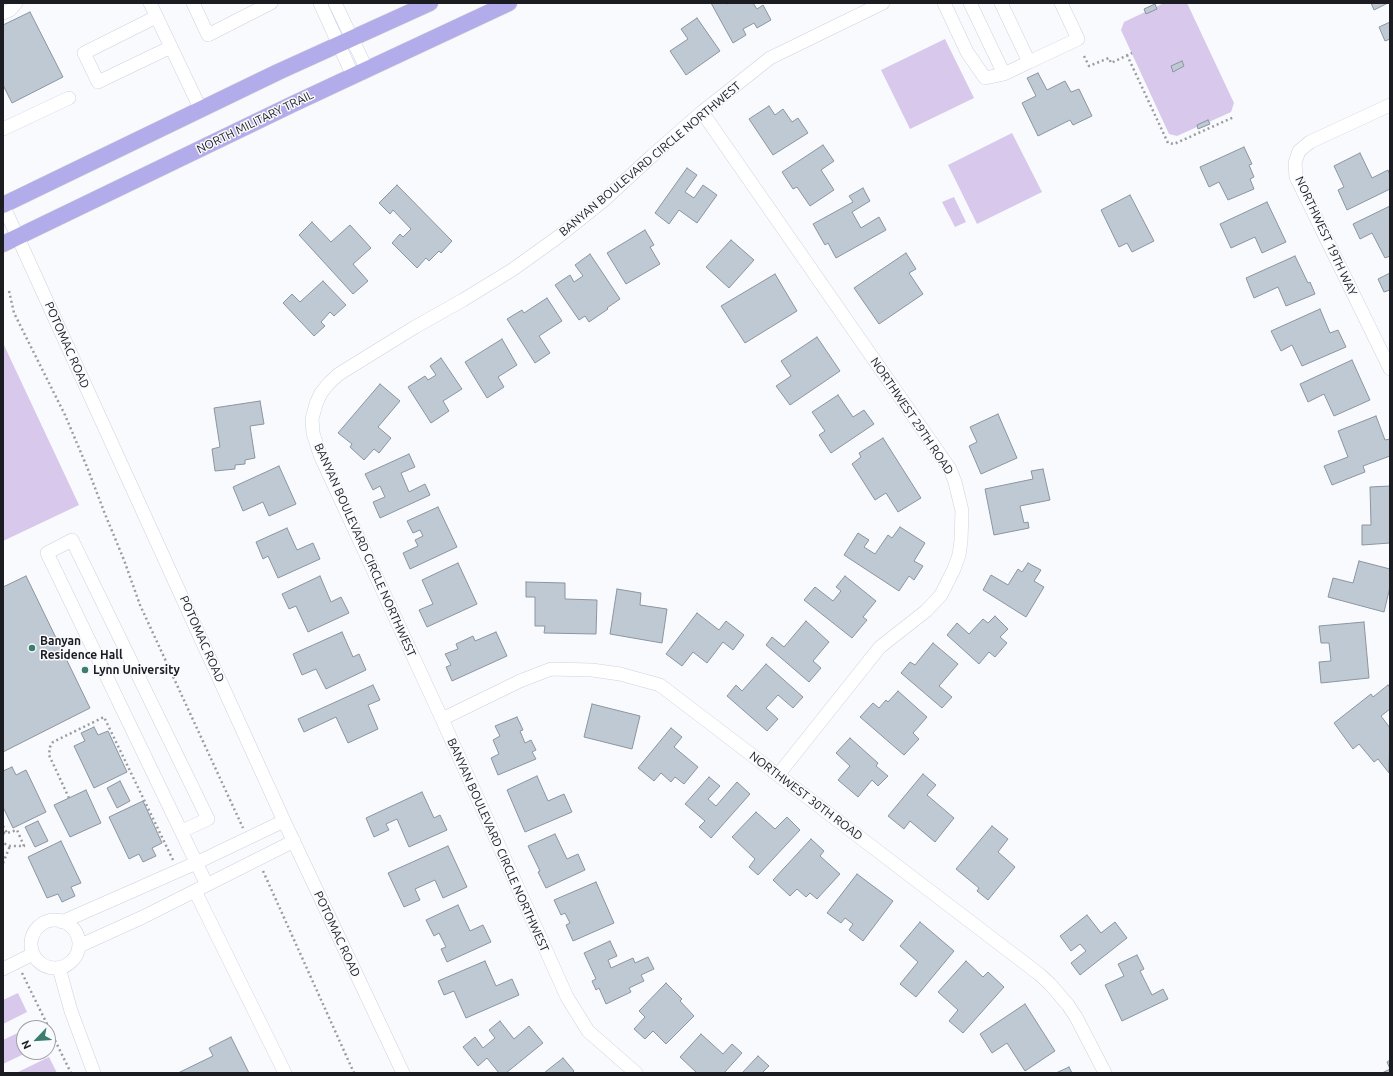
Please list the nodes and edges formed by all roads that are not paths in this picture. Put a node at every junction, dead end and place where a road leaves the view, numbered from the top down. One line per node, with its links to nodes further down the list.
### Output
1 (16, 3): 14 (street)
2 (150, 3): 15 (street)
3 (193, 3): 4 (street)
4 (271, 3)
5 (320, 3): 16 (street)
6 (335, 3): 16 (street)
7 (430, 3): 16 (main road)
8 (509, 3): 19 (main road, NORTH MILITARY TRAIL)
9 (884, 3): 24 (street, BANYAN BOULEVARD CIRCLE NORTHWEST)
10 (944, 3): 20 (street)
11 (970, 3): 20 (street)
12 (1001, 3): 18 (street)
13 (1061, 3): 18 (street)
14 (3, 13)
15 (156, 17): 17 (street); 17 (street)
16 (346, 42): 19 (street); 23 (main road)
17 (171, 47): 23 (street)
18 (1029, 62): 20 (street)
19 (360, 73): 27 (main road, NORTH MILITARY TRAIL)
20 (1004, 74)
21 (69, 98): 25 (street)
22 (1390, 104): 29 (street, NORTHWEST 19TH WAY)
23 (201, 110): 26 (main road)
24 (702, 112): 30 (street, BANYAN BOULEVARD CIRCLE NORTHWEST); 31 (street, NORTHWEST 29TH ROAD)
25 (3, 129)
26 (3, 205): 27 (street, POTOMAC ROAD)
27 (18, 237): 28 (main road, NORTH MILITARY TRAIL); 32 (street, POTOMAC ROAD)
28 (3, 244)
29 (1390, 369)
30 (442, 719): 31 (street, NORTHWEST 30TH ROAD); 46 (street, BANYAN BOULEVARD CIRCLE NORTHWEST)
31 (778, 775): 47 (street, NORTHWEST 30TH ROAD)
32 (284, 821): 34 (street, POTOMAC ROAD); 35 (street)
33 (182, 831): 33 (street); 35 (street)
34 (294, 841): 36 (street); 45 (street, POTOMAC ROAD)
35 (196, 863): 36 (street); 38 (street)
36 (207, 884): 37 (street)
37 (195, 891): 39 (street); 44 (street)
38 (62, 922): 39 (street); 40 (street)
39 (79, 946): 41 (street)
40 (33, 954): 41 (street); 42 (street)
41 (59, 968): 43 (street)
42 (3, 969)
43 (94, 1073)
44 (286, 1073)
45 (403, 1073)
46 (636, 1073)
47 (1106, 1073)

